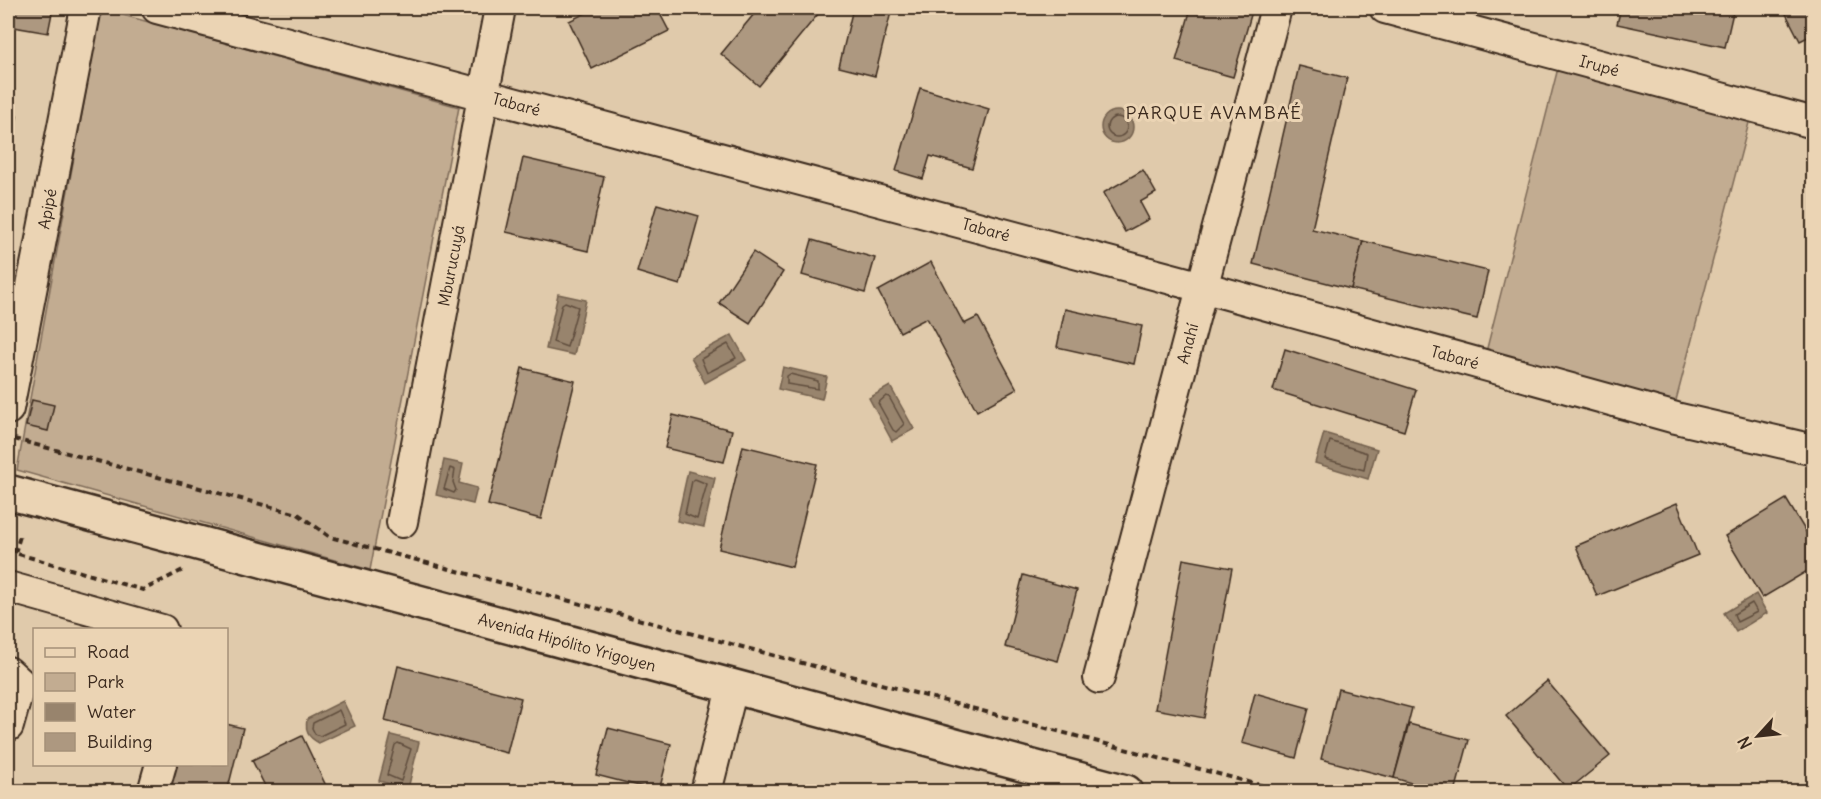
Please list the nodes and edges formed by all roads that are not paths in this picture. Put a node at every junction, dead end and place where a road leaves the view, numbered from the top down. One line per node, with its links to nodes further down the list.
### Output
1 (86, 8): 9 (street, Apipé)
2 (157, 8): 6 (street, Tabaré)
3 (500, 8): 6 (street, Mburucuyá)
4 (1276, 8): 8 (street, Anahí)
5 (1384, 8): 7 (street, Irupé)
6 (483, 94): 8 (street, Tabaré); 12 (street, Mburucuyá)
7 (1814, 123)
8 (1202, 287): 10 (street, Tabaré); 16 (street, Anahí)
9 (8, 409)
10 (1814, 450)
11 (8, 492): 17 (main road, Avenida Hipólito Yrigoyen)
12 (402, 522)
13 (8, 587): 14 (street)
14 (155, 628)
15 (8, 672): 18 (street)
16 (1099, 678)
17 (732, 688): 21 (street); 22 (main road, Avenida Hipólito Yrigoyen)
18 (8, 726)
19 (160, 766): 20 (street)
20 (153, 792)
21 (706, 792)
22 (1126, 792)

